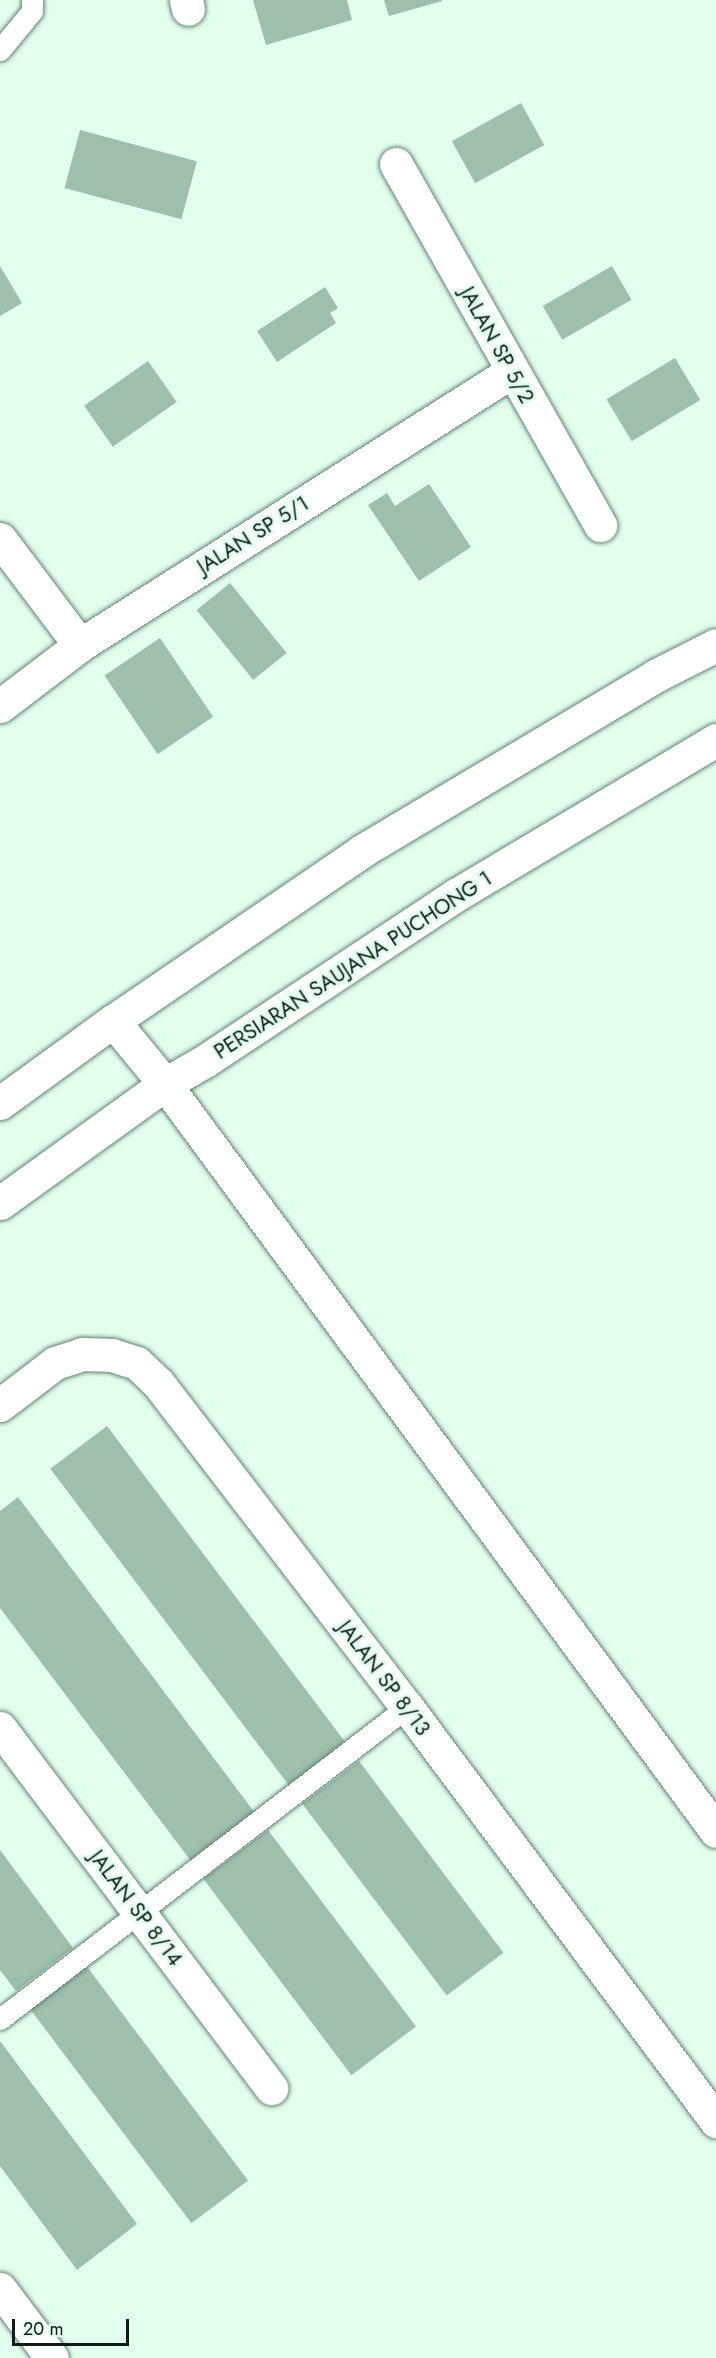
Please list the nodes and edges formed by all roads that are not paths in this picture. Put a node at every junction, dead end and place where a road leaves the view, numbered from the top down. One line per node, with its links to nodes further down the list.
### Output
1 (32, 0): 2 (lane)
2 (0, 50)
3 (396, 164): 4 (street, JALAN SP 5/2)
4 (511, 372): 5 (street, JALAN SP 5/2); 7 (street, JALAN SP 5/1)
5 (600, 525)
6 (0, 539): 7 (street)
7 (80, 645): 9 (street, JALAN SP 5/1)
8 (716, 645): 11 (street)
9 (0, 706)
10 (716, 740): 12 (street, PERSIARAN SAUJANA PUCHONG 1)
11 (113, 1021): 12 (street); 13 (street)
12 (165, 1084): 14 (street, PERSIARAN SAUJANA PUCHONG 1); 18 (street)
13 (0, 1103)
14 (0, 1203)
15 (0, 1405): 16 (street, JALAN SP 8/13)
16 (407, 1707): 19 (lane); 22 (street, JALAN SP 8/13)
17 (0, 1728): 19 (street, JALAN SP 8/14)
18 (716, 1831)
19 (139, 1912): 20 (lane); 21 (street, JALAN SP 8/14)
20 (0, 2019)
21 (271, 2088)
22 (716, 2121)
23 (0, 2289): 24 (street)
24 (52, 2358)

